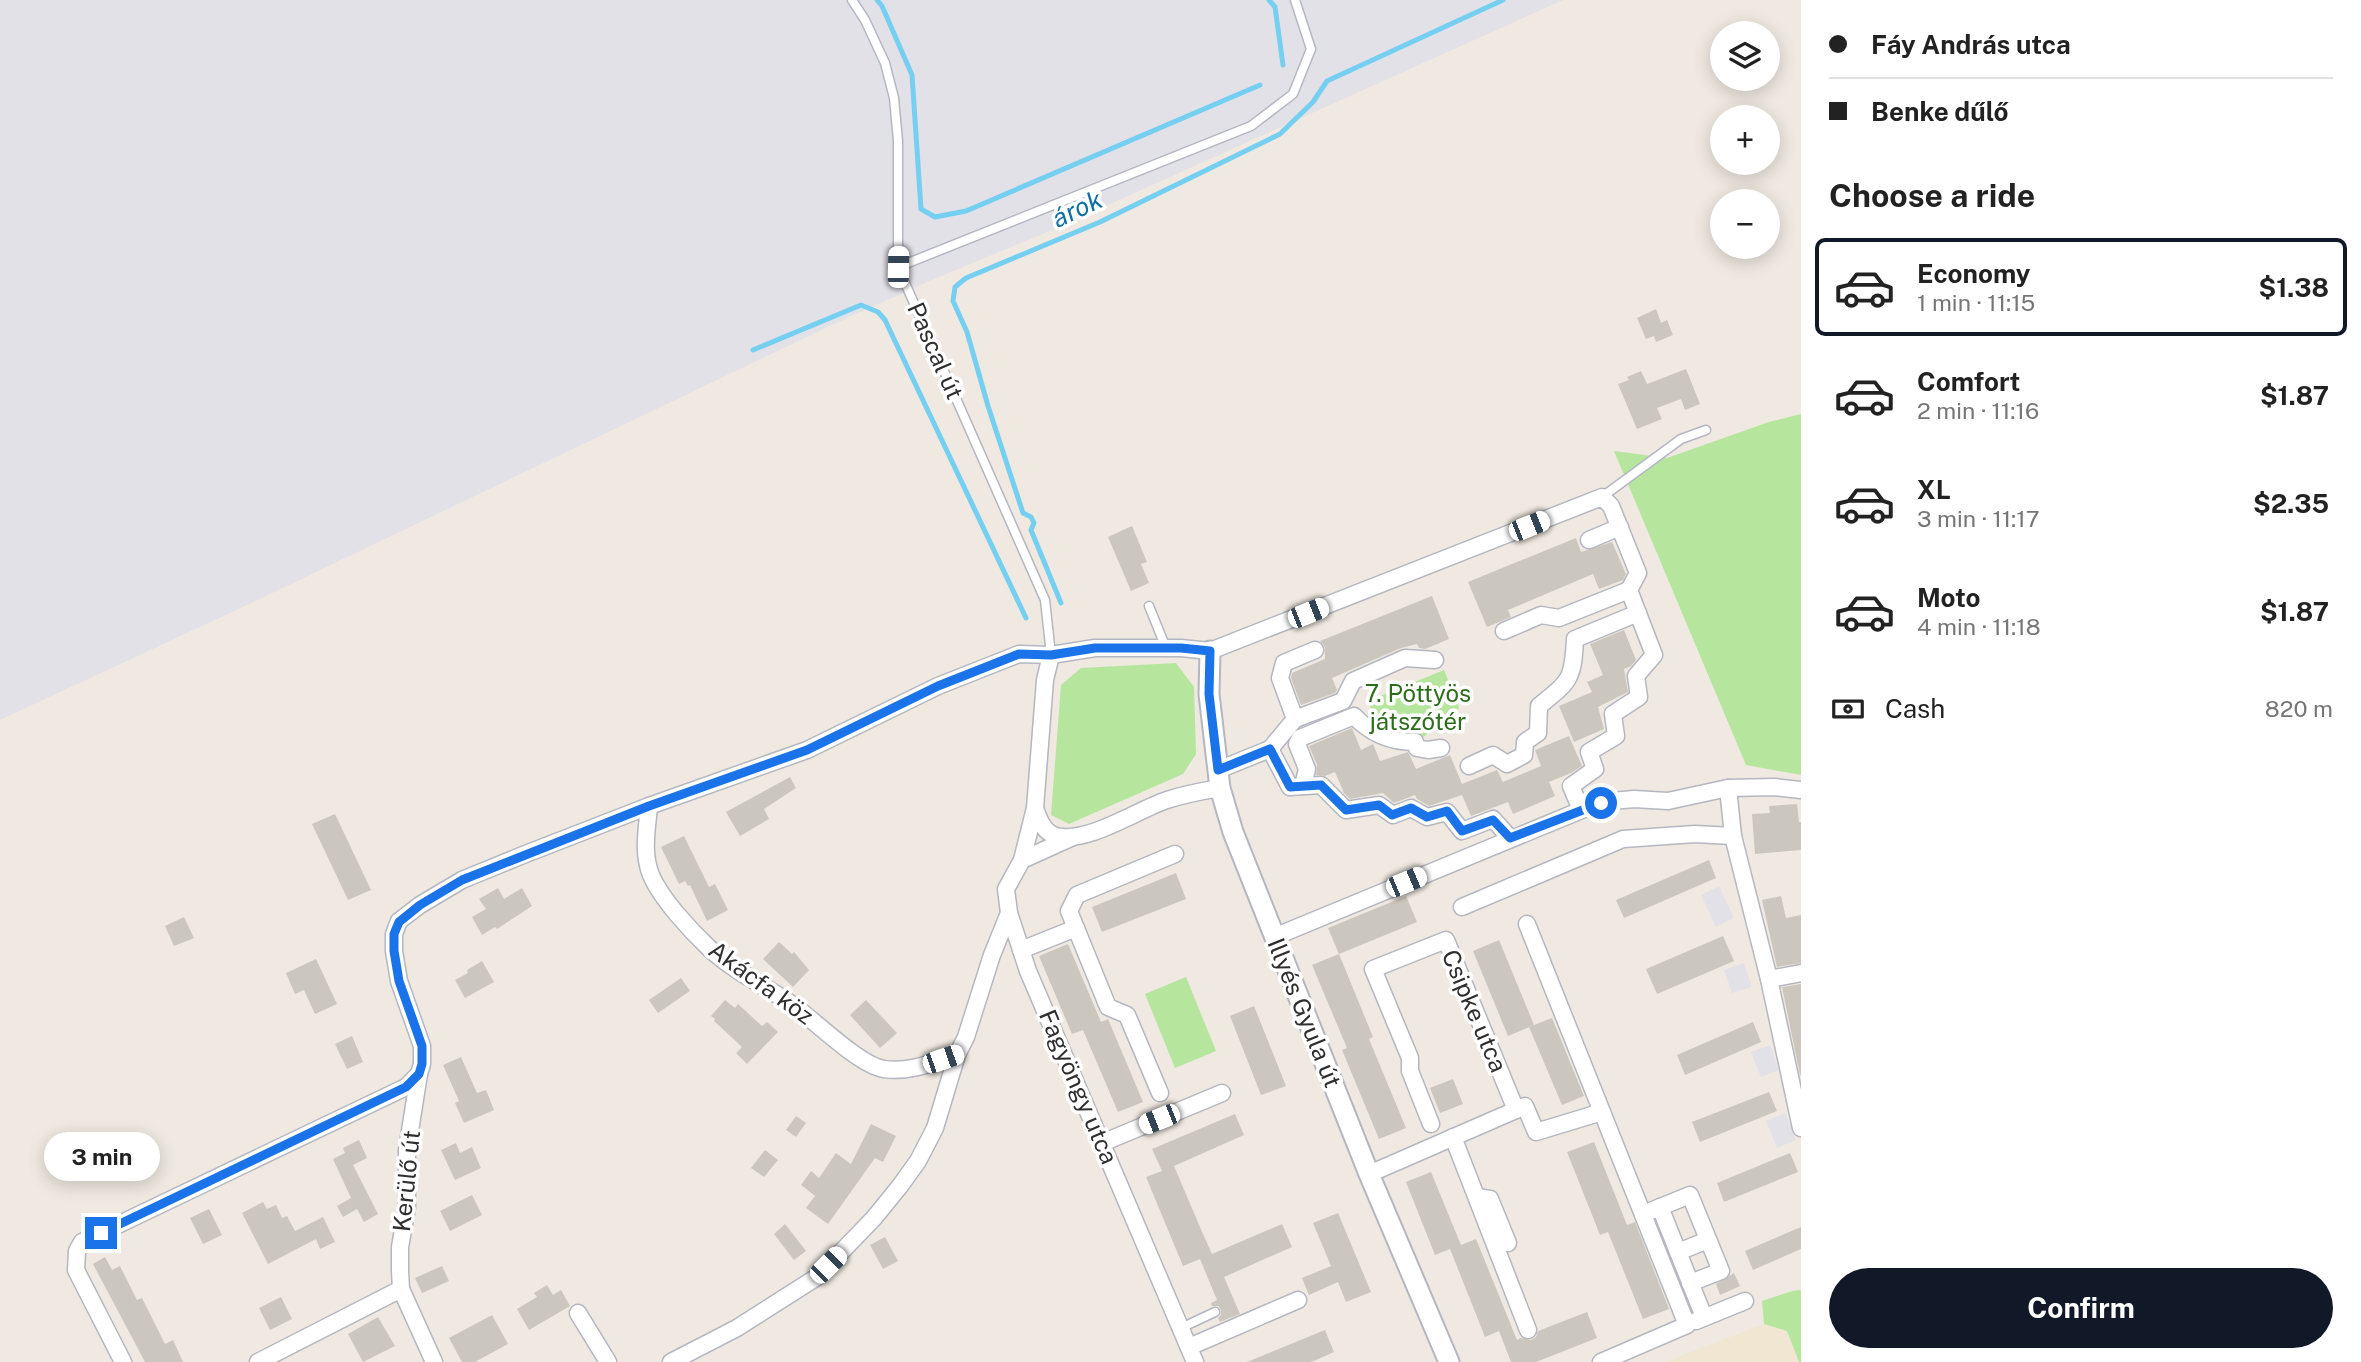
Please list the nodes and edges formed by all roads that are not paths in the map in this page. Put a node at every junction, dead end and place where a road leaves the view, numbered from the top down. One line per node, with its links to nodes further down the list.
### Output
1 (852, 0): 3 (lane, Pascal út)
2 (1296, 0): 3 (lane)
3 (898, 267): 15 (lane, Pascal út)
4 (1706, 430): 5 (lane)
5 (1602, 497): 6 (street); 14 (street)
6 (1620, 527): 7 (street); 8 (street)
7 (1589, 540)
8 (1629, 590): 10 (street); 11 (street)
9 (1149, 606): 12 (lane)
10 (1638, 613): 20 (street); 27 (street)
11 (1504, 631)
12 (1166, 648): 14 (street, Kerülő út); 15 (street, Kerülő út)
13 (1315, 650): 17 (street)
14 (1210, 651): 21 (street, Illyés Gyula út)
15 (1051, 655): 25 (street, Kerülő út); 26 (street, Fagyöngy utca)
16 (1435, 660): 17 (street)
17 (1296, 719): 19 (street)
18 (1441, 748): 22 (street)
19 (1270, 749): 21 (street); 22 (street)
20 (1469, 766)
21 (1219, 779): 29 (street); 37 (street, Illyés Gyula út)
22 (1303, 786): 30 (street)
23 (1728, 788): 24 (street); 27 (street); 28 (street)
24 (1801, 790)
25 (649, 806): 41 (street, Akácfa köz); 43 (street, Kerülő út)
26 (1035, 808): 29 (street); 32 (street, Fagyöngy utca)
27 (1581, 810): 30 (street)
28 (1733, 836): 33 (street); 40 (street)
29 (1073, 837): 32 (street)
30 (1510, 838): 37 (street)
31 (1175, 855): 36 (street)
32 (1022, 860): 34 (street, Fagyöngy utca)
33 (1462, 906)
34 (1009, 913): 38 (street, Fagyöngy utca); 41 (street)
35 (1527, 924): 47 (street)
36 (1076, 928): 38 (street); 44 (street)
37 (1274, 937): 52 (street, Illyés Gyula út)
38 (1021, 950): 51 (street, Fagyöngy utca)
39 (1801, 973): 40 (street)
40 (1769, 979): 42 (street)
41 (957, 1055): 74 (street)
42 (1794, 1063): 49 (street)
43 (419, 1074): 60 (street, Kerülő út); 70 (street)
44 (1160, 1093)
45 (1222, 1093): 51 (street)
46 (1516, 1110): 47 (street, Csipke utca); 48 (street, Csipke utca); 50 (street)
47 (1602, 1112): 55 (street)
48 (1431, 1124)
49 (1801, 1128)
50 (1453, 1137): 52 (street); 53 (street)
51 (1102, 1143): 67 (street, Fagyöngy utca)
52 (1369, 1174): 75 (street, Illyés Gyula út)
53 (1477, 1198): 57 (street); 68 (street)
54 (1660, 1207): 55 (street); 56 (street); 58 (street)
55 (1643, 1214): 66 (street)
56 (1708, 1240): 58 (street); 59 (street)
57 (1508, 1243)
58 (1678, 1252): 59 (street)
59 (1690, 1283): 65 (street)
60 (401, 1289): 71 (street); 72 (street, Kerülő út)
61 (1298, 1300): 69 (street)
62 (1745, 1301): 65 (street)
63 (1215, 1312): 67 (lane)
64 (578, 1313): 73 (street)
65 (1704, 1318): 66 (street)
66 (1687, 1325): 76 (street)
67 (1181, 1328): 69 (street, Fagyöngy utca)
68 (1528, 1330)
69 (1192, 1354)
70 (123, 1362)
71 (258, 1362)
72 (434, 1362)
73 (608, 1362)
74 (671, 1362)
75 (1449, 1362)
76 (1601, 1362)

